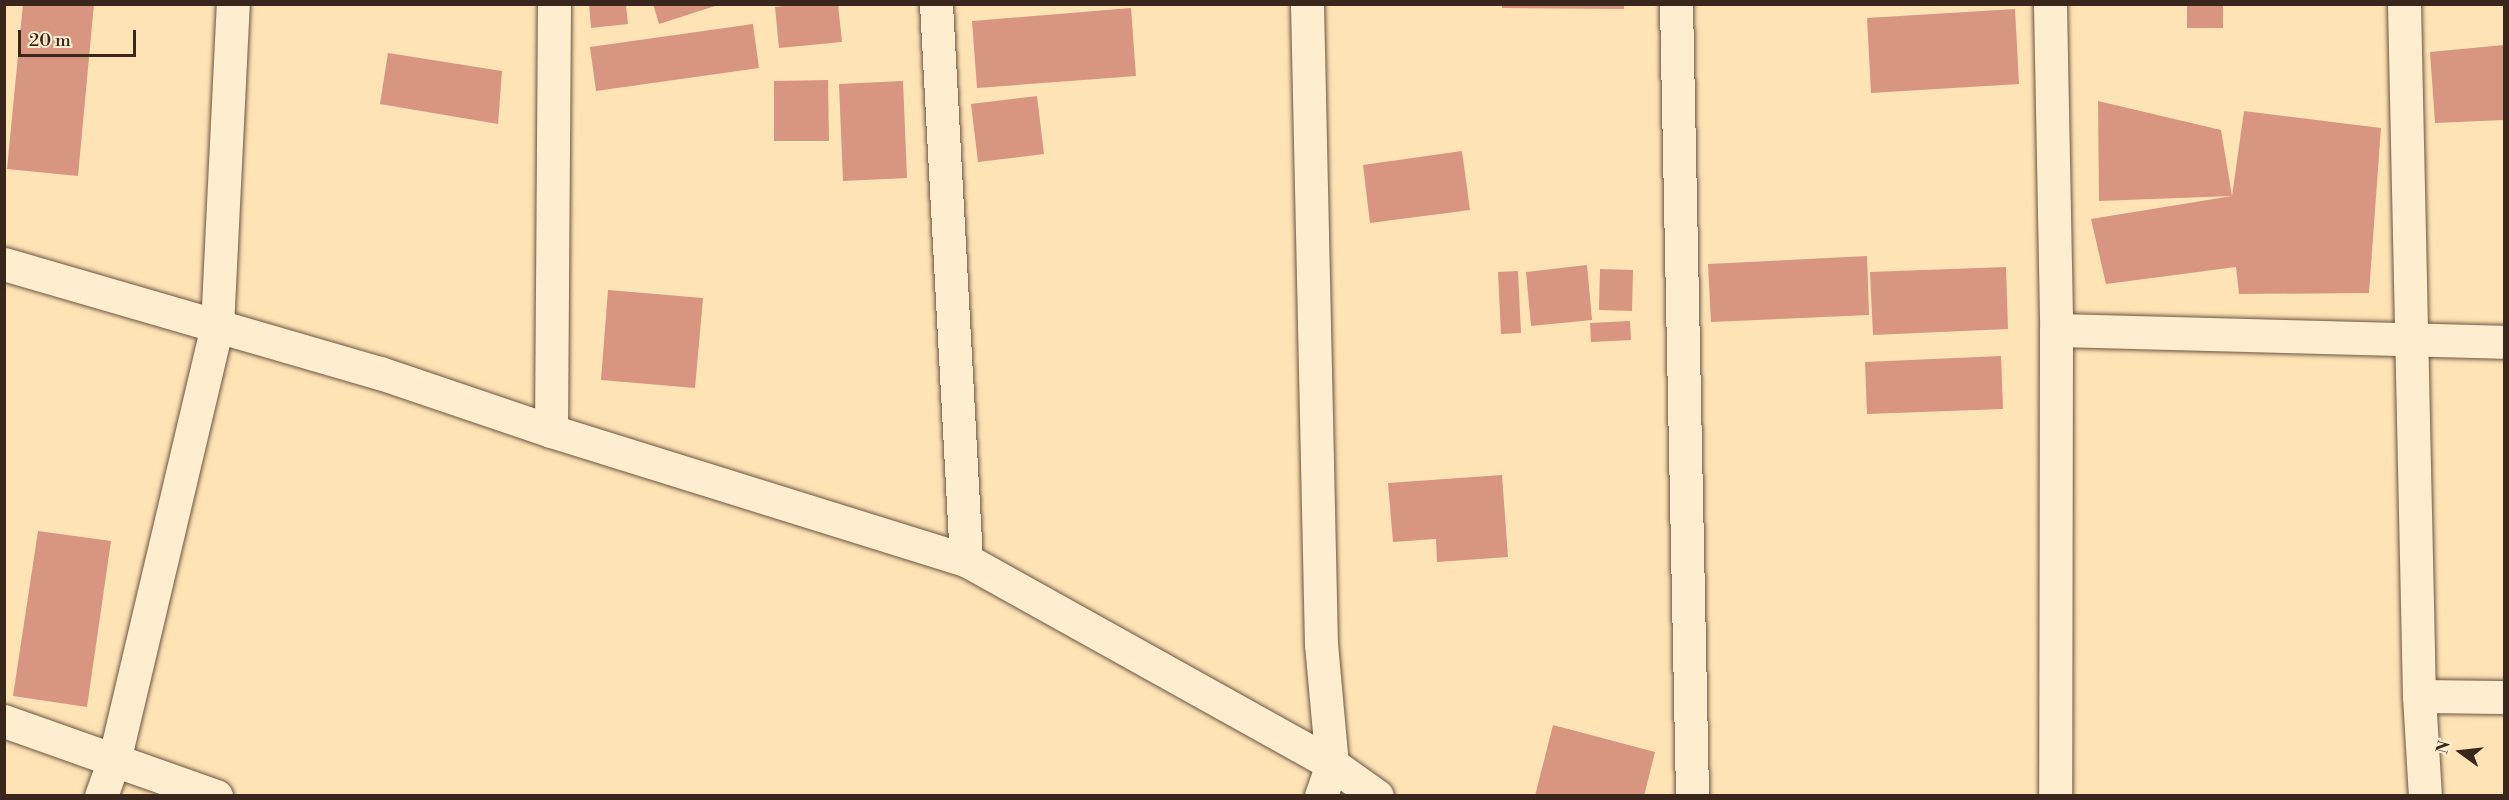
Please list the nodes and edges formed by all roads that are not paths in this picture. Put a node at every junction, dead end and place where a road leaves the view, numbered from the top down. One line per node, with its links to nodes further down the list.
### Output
1 (233, 4): 9 (street)
2 (554, 4): 13 (street)
3 (936, 4): 14 (street)
4 (1307, 4): 19 (street)
5 (1676, 4): 24 (street)
6 (2050, 4): 10 (street)
7 (2404, 4): 11 (street)
8 (4, 264): 9 (street)
9 (217, 327): 13 (street); 18 (street)
10 (2056, 330): 11 (street); 25 (street)
11 (2411, 337): 12 (street); 15 (street)
12 (2505, 342)
13 (551, 431): 14 (street)
14 (966, 560): 19 (street)
15 (2419, 696): 16 (street); 26 (street)
16 (2505, 697)
17 (4, 721): 18 (street)
18 (115, 757): 20 (street); 21 (street)
19 (1332, 764): 22 (street); 23 (street)
20 (101, 795)
21 (216, 795)
22 (1321, 795)
23 (1377, 795)
24 (1692, 795)
25 (2055, 795)
26 (2425, 795)

